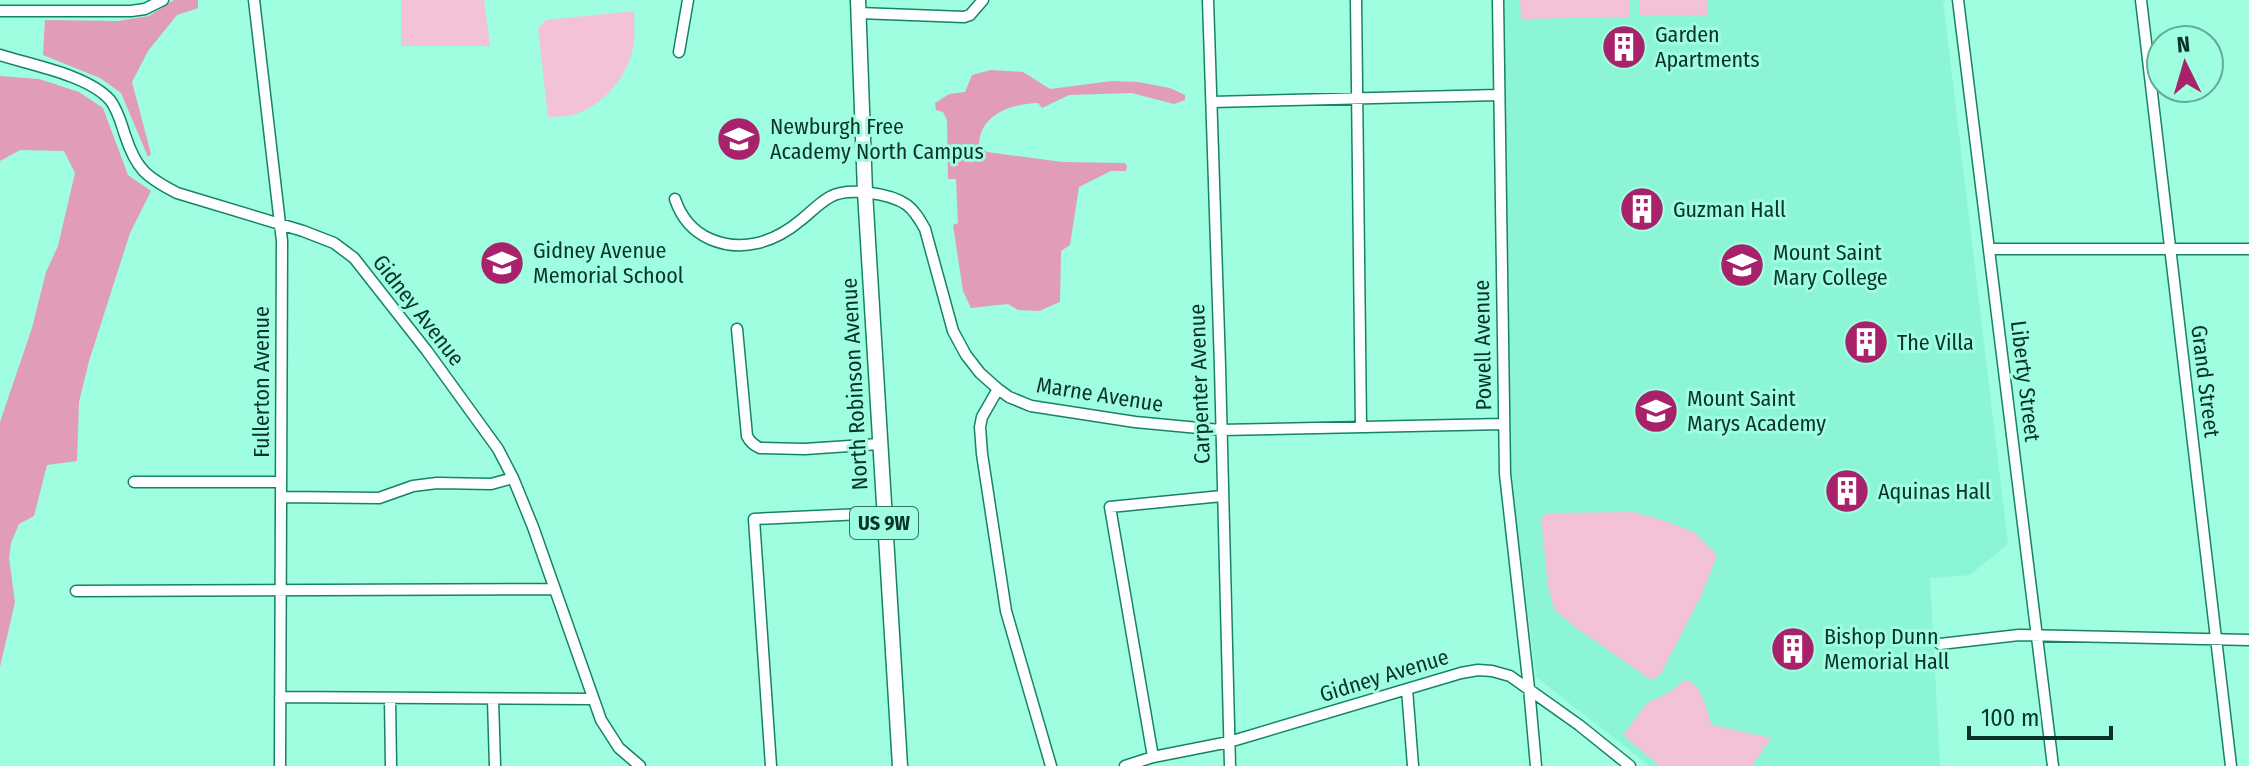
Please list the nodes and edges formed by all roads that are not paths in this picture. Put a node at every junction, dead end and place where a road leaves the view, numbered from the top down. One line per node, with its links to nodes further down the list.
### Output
1 (163, 0): 10 (street)
2 (254, 0): 20 (street, Fullerton Avenue)
3 (688, 0): 13 (street)
4 (983, 0): 11 (street)
5 (1208, 0): 17 (street, Carpenter Avenue)
6 (1356, 0): 16 (street)
7 (1498, 0): 15 (street, Powell Avenue)
8 (1958, 0): 21 (street, Liberty Street)
9 (2141, 0): 22 (street, Grand Street)
10 (105, 6): 12 (street)
11 (859, 6): 18 (highway, North Robinson Avenue / US 9W)
12 (0, 11)
13 (679, 52)
14 (0, 55): 20 (street, Gidney Avenue)
15 (1499, 95): 16 (street); 26 (street, Powell Avenue)
16 (1357, 99): 17 (street); 27 (street)
17 (1212, 102): 28 (street, Carpenter Avenue)
18 (865, 192): 19 (street); 25 (street, Marne Avenue); 29 (highway, North Robinson Avenue / US 9W)
19 (675, 199)
20 (280, 224): 30 (street, Gidney Avenue); 32 (street, Fullerton Avenue)
21 (1989, 249): 22 (street); 39 (street, Liberty Street)
22 (2168, 249): 23 (street); 40 (street, Grand Street)
23 (2249, 249)
24 (737, 329): 29 (street)
25 (998, 389): 28 (street, Marne Avenue); 58 (street)
26 (1503, 424): 27 (street, Marne Avenue); 43 (street, Powell Avenue)
27 (1361, 427): 28 (street, Marne Avenue)
28 (1220, 430): 33 (street, Carpenter Avenue)
29 (879, 444): 35 (highway, North Robinson Avenue / US 9W)
30 (513, 478): 34 (street); 36 (street, Gidney Avenue)
31 (134, 482): 32 (street)
32 (281, 482): 34 (street, Fullerton Avenue)
33 (1222, 496): 49 (street, Carpenter Avenue); 50 (street)
34 (281, 497): 38 (street, Fullerton Avenue)
35 (883, 513): 56 (street); 57 (highway, North Robinson Avenue / US 9W)
36 (555, 589): 38 (street); 48 (street, Gidney Avenue)
37 (76, 591): 38 (street)
38 (280, 591): 45 (street, Fullerton Avenue)
39 (2038, 637): 40 (street); 42 (street); 63 (street, Liberty Street)
40 (2216, 639): 41 (street); 64 (street, Grand Street)
41 (2249, 640)
42 (1940, 644)
43 (1529, 688): 44 (street, Gidney Avenue); 51 (street, Gidney Avenue); 62 (street, Powell Avenue)
44 (1407, 689): 49 (street, Gidney Avenue); 61 (street)
45 (280, 697): 46 (street); 52 (street, Fullerton Avenue)
46 (390, 698): 47 (street); 53 (street)
47 (493, 699): 48 (street); 54 (street)
48 (592, 699): 55 (street, Gidney Avenue)
49 (1229, 742): 50 (street, Gidney Avenue); 60 (street, Carpenter Avenue)
50 (1153, 757): 59 (street, Gidney Avenue)
51 (1625, 764)
52 (280, 766)
53 (391, 766)
54 (495, 766)
55 (640, 766)
56 (771, 766)
57 (900, 766)
58 (1051, 766)
59 (1125, 766)
60 (1230, 766)
61 (1413, 766)
62 (1536, 766)
63 (2053, 766)
64 (2231, 766)

